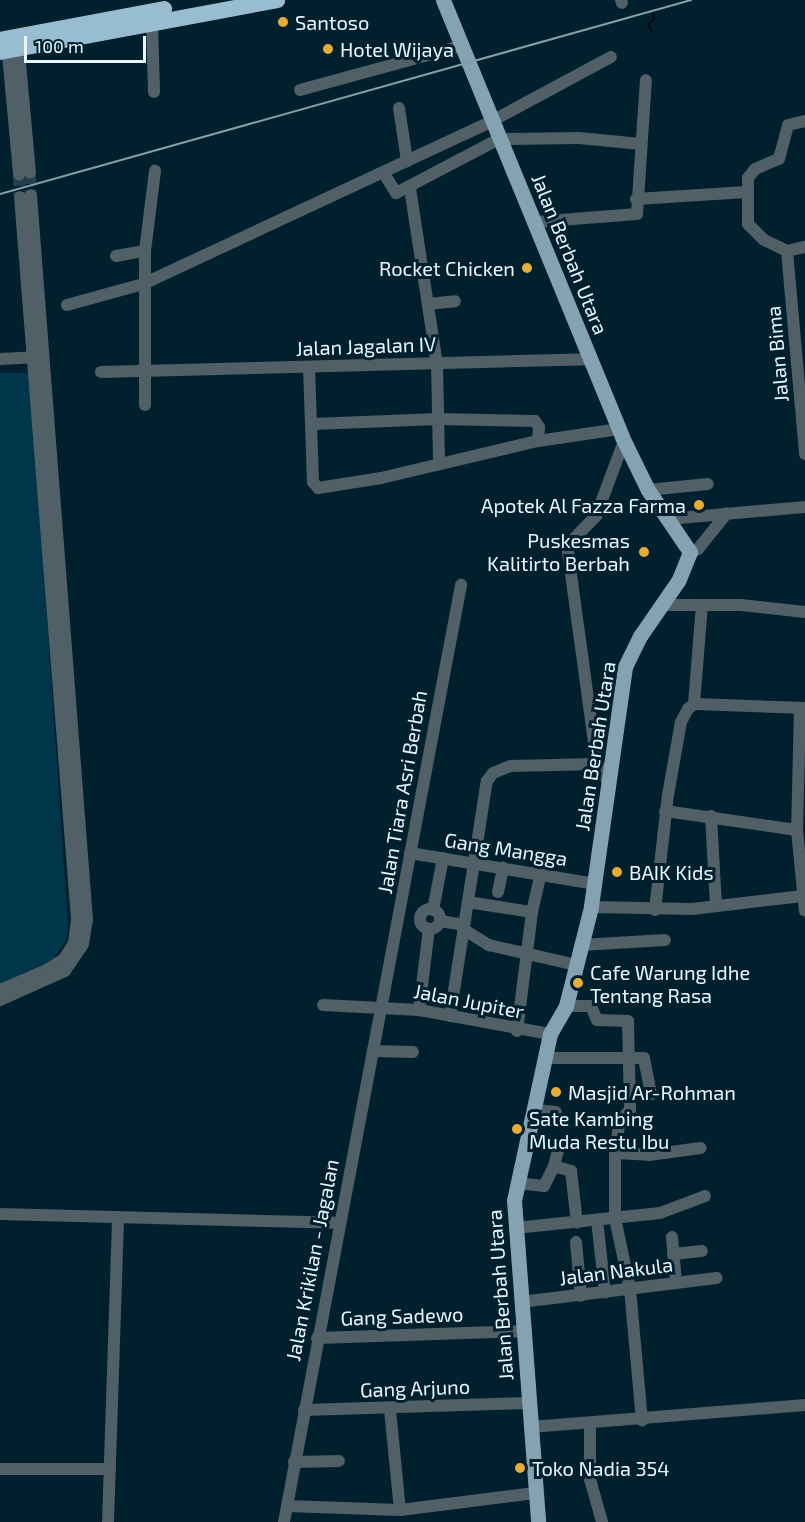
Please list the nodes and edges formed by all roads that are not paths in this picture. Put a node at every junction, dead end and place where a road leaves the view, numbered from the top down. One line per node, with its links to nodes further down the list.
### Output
1 (213, 0): 5 (highway)
2 (276, 0): 4 (highway)
3 (442, 0): 6 (main road, Jalan Berbah Utara)
4 (152, 23): 5 (highway); 10 (street)
5 (8, 44): 19 (street)
6 (461, 46): 9 (street); 12 (main road, Jalan Berbah Utara)
7 (611, 57): 12 (street)
8 (646, 80): 15 (street)
9 (300, 90)
10 (154, 92)
11 (399, 108): 16 (street)
12 (492, 121): 14 (main road, Jalan Berbah Utara); 16 (street)
13 (805, 121): 21 (street)
14 (499, 139): 15 (street); 20 (street); 24 (main road, Jalan Berbah Utara)
15 (640, 144): 23 (street)
16 (407, 161): 18 (street)
17 (155, 171): 27 (street)
18 (383, 172): 20 (street); 29 (street)
19 (24, 173)
20 (410, 188): 31 (street)
21 (747, 192): 23 (street); 26 (street)
22 (26, 196): 33 (street)
23 (636, 199): 24 (street)
24 (535, 222): 35 (main road, Jalan Berbah Utara)
25 (805, 247): 26 (street)
26 (787, 251): 45 (street, Jalan Bima)
27 (145, 252): 28 (street); 29 (street)
28 (116, 256)
29 (143, 284): 32 (street); 39 (street)
30 (455, 301): 31 (street)
31 (428, 304): 36 (street)
32 (67, 305)
33 (40, 357): 34 (street); 53 (street)
34 (0, 359)
35 (589, 359): 36 (street, Jalan Jagalan IV); 43 (main road, Jalan Berbah Utara)
36 (437, 364): 37 (street, Jalan Jagalan IV); 41 (street)
37 (309, 367): 39 (street, Jalan Jagalan IV); 42 (street)
38 (101, 372): 39 (street, Jalan Jagalan IV)
39 (144, 372): 40 (street)
40 (145, 405)
41 (439, 419): 42 (street); 44 (street); 46 (street)
42 (312, 424): 46 (street)
43 (621, 435): 44 (street); 48 (main road, Jalan Berbah Utara); 60 (street)
44 (538, 441): 46 (street)
45 (805, 454)
46 (439, 463)
47 (708, 484): 48 (street)
48 (648, 490): 51 (main road, Jalan Berbah Utara)
49 (805, 507): 50 (street)
50 (727, 513): 51 (street); 52 (street)
51 (668, 519): 52 (main road, Jalan Berbah Utara)
52 (690, 552): 55 (main road, Jalan Berbah Utara)
53 (54, 555): 89 (street); 90 (street)
54 (461, 585): 65 (street, Jalan Tiara Asri Berbah)
55 (661, 605): 56 (street); 61 (main road, Jalan Berbah Utara)
56 (702, 605): 57 (street); 58 (street)
57 (805, 612)
58 (694, 704): 59 (street); 62 (street)
59 (803, 709): 64 (street)
60 (597, 764): 61 (street); 67 (street)
61 (609, 783): 71 (main road, Jalan Berbah Utara)
62 (665, 811): 63 (street); 78 (street)
63 (711, 816): 64 (street); 75 (street)
64 (797, 830): 69 (street)
65 (410, 853): 66 (street, Gang Mangga); 81 (street, Jalan Tiara Asri Berbah)
66 (443, 858): 67 (street, Gang Mangga); 77 (street)
67 (474, 864): 68 (street, Gang Mangga); 74 (street)
68 (503, 868): 70 (street, Gang Mangga); 72 (street)
69 (803, 873): 73 (street)
70 (541, 874): 71 (street, Gang Mangga); 80 (street)
71 (595, 884): 76 (main road, Jalan Berbah Utara)
72 (498, 892)
73 (802, 896): 75 (street); 79 (street)
74 (468, 902): 80 (street); 84 (street)
75 (716, 906): 78 (street)
76 (591, 907): 78 (street); 86 (main road, Jalan Berbah Utara)
77 (433, 910): 82 (street); 83 (street)
78 (655, 910)
79 (805, 911)
80 (532, 912): 87 (street)
81 (401, 915): 82 (street); 92 (street, Jalan Tiara Asri Berbah)
82 (421, 918): 83 (street)
83 (435, 925): 84 (street); 94 (street)
84 (464, 927): 87 (street); 95 (street)
85 (664, 940): 86 (street)
86 (581, 945): 88 (main road, Jalan Berbah Utara)
87 (526, 954): 88 (street); 96 (street)
88 (576, 965): 93 (main road, Jalan Berbah Utara)
89 (0, 990)
90 (0, 1000)
91 (323, 1005): 92 (street, Jalan Jupiter)
92 (381, 1005): 94 (street, Jalan Jupiter); 98 (street, Jalan Krikilan - Jagalan)
93 (566, 1006): 97 (main road, Jalan Berbah Utara); 101 (street)
94 (419, 1010): 95 (street, Jalan Jupiter)
95 (450, 1016): 96 (street, Jalan Jupiter)
96 (517, 1031): 97 (street, Jalan Jupiter)
97 (550, 1034): 100 (main road, Jalan Berbah Utara)
98 (373, 1051): 99 (street); 115 (street, Jalan Krikilan - Jagalan)
99 (413, 1052)
100 (546, 1058): 101 (street); 103 (main road, Jalan Berbah Utara)
101 (629, 1059): 102 (street); 107 (street)
102 (651, 1094)
103 (536, 1110): 104 (street); 105 (main road, Jalan Berbah Utara)
104 (556, 1112)
105 (530, 1138): 108 (street); 109 (main road, Jalan Berbah Utara)
106 (701, 1148): 107 (street)
107 (615, 1153): 113 (street)
108 (554, 1166): 109 (street); 116 (street)
109 (518, 1183): 117 (main road, Jalan Berbah Utara)
110 (705, 1196): 113 (street)
111 (0, 1214): 112 (street)
112 (118, 1217): 115 (street); 140 (street)
113 (615, 1218): 114 (street); 124 (street)
114 (597, 1220): 116 (street); 125 (street)
115 (338, 1223): 129 (street, Jalan Krikilan - Jagalan)
116 (577, 1223): 117 (street)
117 (515, 1228): 127 (main road, Jalan Berbah Utara)
118 (672, 1238): 121 (street)
119 (576, 1242): 126 (street)
120 (702, 1251): 121 (street)
121 (673, 1254): 123 (street)
122 (717, 1278): 123 (street, Jalan Nakula)
123 (676, 1283): 124 (street, Jalan Nakula)
124 (630, 1289): 125 (street, Jalan Nakula); 134 (street)
125 (605, 1293): 126 (street, Jalan Nakula)
126 (581, 1296): 127 (street, Jalan Nakula)
127 (520, 1302): 128 (main road, Jalan Berbah Utara)
128 (524, 1331): 129 (street, Gang Sadewo); 130 (main road, Jalan Berbah Utara)
129 (317, 1338): 132 (street, Jalan Krikilan - Jagalan)
130 (528, 1403): 133 (street, Gang Arjuno); 136 (main road, Jalan Berbah Utara)
131 (805, 1405): 134 (street)
132 (304, 1410): 133 (street, Gang Arjuno); 138 (street, Jalan Krikilan - Jagalan)
133 (390, 1410): 143 (street)
134 (642, 1420): 135 (street)
135 (590, 1424): 136 (street); 147 (street)
136 (531, 1427): 141 (main road, Jalan Berbah Utara)
137 (339, 1461): 138 (street)
138 (294, 1462): 142 (street, Jalan Krikilan - Jagalan)
139 (0, 1469): 140 (street)
140 (110, 1469): 144 (street)
141 (535, 1493): 143 (street); 146 (main road, Jalan Berbah Utara)
142 (287, 1506): 143 (street); 145 (street, Jalan Krikilan - Jagalan)
143 (400, 1510)
144 (108, 1522)
145 (284, 1522)
146 (538, 1522)
147 (602, 1522)

